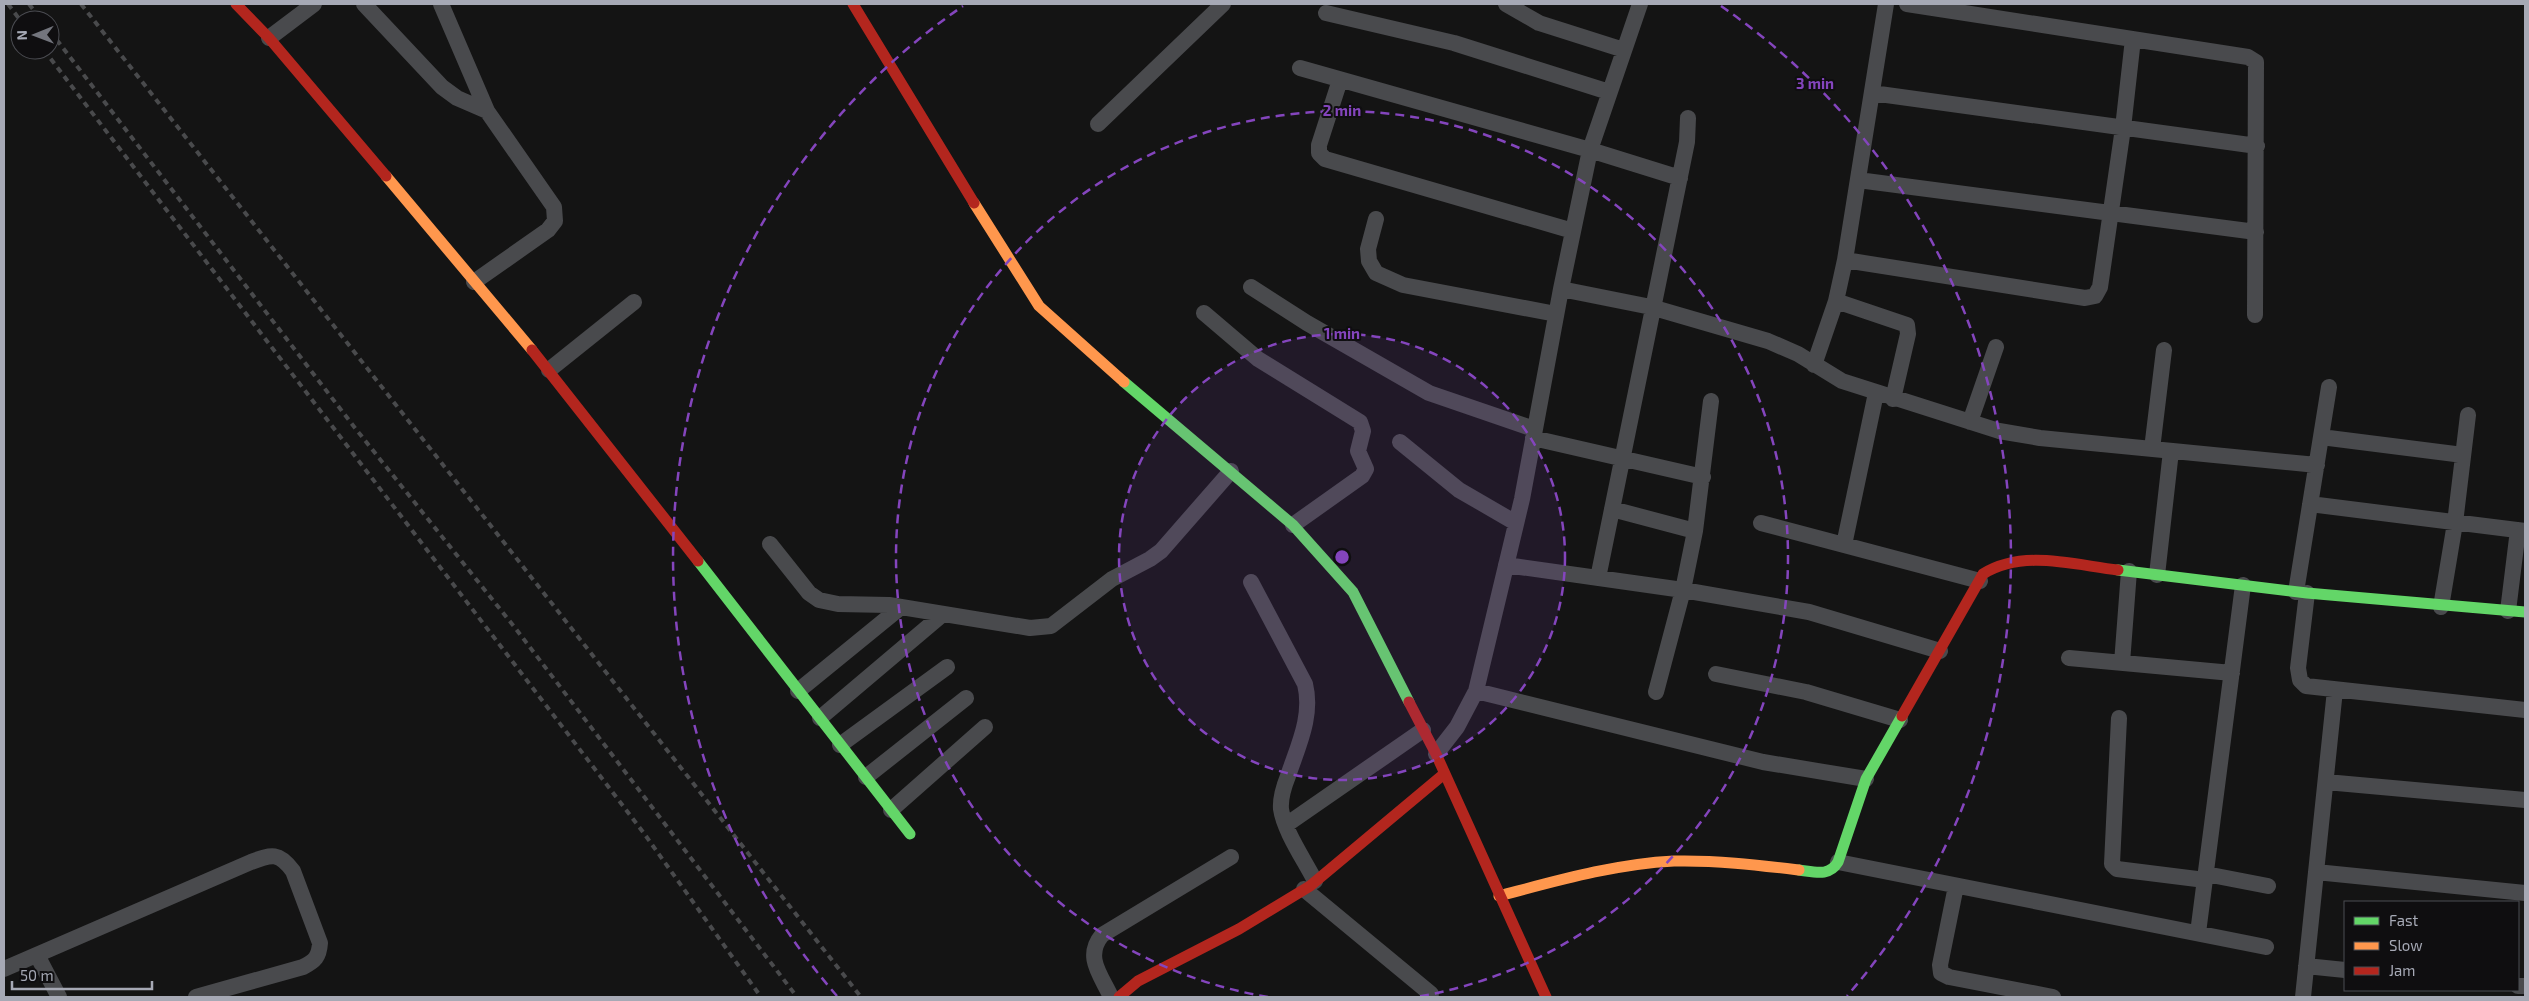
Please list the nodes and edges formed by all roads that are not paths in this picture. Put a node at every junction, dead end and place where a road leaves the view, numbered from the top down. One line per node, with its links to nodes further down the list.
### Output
1 (236, 4): 12 (street)
2 (314, 4): 12 (street)
3 (364, 4): 19 (street)
4 (441, 4): 19 (street)
5 (854, 4): 59 (street)
6 (1222, 4): 21 (street)
7 (1506, 4): 14 (street)
8 (1640, 4): 14 (street)
9 (1886, 4): 18 (street)
10 (1907, 4): 13 (street)
11 (1326, 13): 17 (street)
12 (269, 38): 32 (street)
13 (2132, 39): 22 (street); 23 (street)
14 (1624, 50): 17 (street)
15 (1300, 68): 16 (street)
16 (1340, 80): 24 (street); 29 (street)
17 (1610, 92): 24 (street)
18 (1872, 93): 22 (street); 26 (street)
19 (487, 111): 32 (street)
20 (1688, 118): 25 (street)
21 (1098, 124)
22 (2123, 128): 23 (street); 27 (street)
23 (2257, 146): 30 (street)
24 (1590, 150): 25 (street); 29 (street)
25 (1680, 178): 37 (street)
26 (1858, 180): 27 (street); 31 (street)
27 (2110, 213): 30 (street); 31 (street)
28 (1376, 219): 39 (street)
29 (1573, 231): 34 (street)
30 (2256, 232): 40 (street)
31 (1845, 260): 35 (street)
32 (474, 282): 44 (street)
33 (1251, 287): 51 (street)
34 (1561, 289): 37 (street); 39 (street)
35 (1836, 301): 43 (street); 47 (street)
36 (634, 302): 44 (street)
37 (1652, 307): 43 (street); 57 (street)
38 (1204, 312): 66 (street)
39 (1556, 314): 51 (street)
40 (2255, 315)
41 (1996, 346): 50 (street)
42 (2164, 350): 54 (street)
43 (1814, 364): 46 (street)
44 (549, 370): 92 (street)
45 (2329, 387): 52 (street)
46 (1876, 393): 47 (street); 70 (street)
47 (1893, 399): 50 (street)
48 (1712, 401): 60 (street)
49 (2468, 415): 56 (street)
50 (1970, 422): 54 (street)
51 (1534, 434): 57 (street); 63 (street)
52 (2321, 436): 56 (street); 58 (street)
53 (1400, 442): 63 (street)
54 (2152, 449): 55 (street)
55 (2171, 451): 58 (street); 73 (street)
56 (2463, 455): 65 (street)
57 (1622, 458): 60 (street); 62 (street)
58 (2317, 465): 61 (street)
59 (1231, 472): 66 (street); 84 (street)
60 (1703, 477): 68 (street)
61 (2310, 504): 65 (street); 79 (street)
62 (1612, 509): 68 (street); 74 (street)
63 (1516, 523): 71 (street)
64 (1761, 523): 70 (street)
65 (2455, 523): 67 (street); 81 (street)
66 (1293, 525): 101 (street)
67 (2523, 528): 82 (street)
68 (1695, 531): 78 (street)
69 (770, 544): 80 (street)
70 (1844, 545): 75 (street)
71 (1506, 565): 74 (street); 93 (street)
72 (2129, 571): 73 (street); 75 (street); 87 (street)
73 (2157, 575): 77 (street)
74 (1598, 578): 78 (street)
75 (1980, 581): 85 (street)
76 (1251, 582): 110 (street)
77 (2243, 585): 79 (street); 89 (street)
78 (1683, 590): 85 (street); 94 (street)
79 (2302, 593): 81 (street); 91 (street)
80 (900, 607): 84 (street); 92 (street)
81 (2441, 607): 82 (street)
82 (2508, 611): 83 (street)
83 (2525, 612)
84 (943, 614): 97 (street)
85 (1940, 651): 99 (street)
86 (2069, 658): 87 (street)
87 (2122, 663): 89 (street)
88 (947, 667): 102 (street)
89 (2232, 673): 115 (street)
90 (1716, 674): 99 (street)
91 (2335, 690): 96 (street); 107 (street)
92 (798, 691): 97 (street)
93 (1476, 691): 103 (street); 106 (street)
94 (1656, 692)
95 (966, 698): 105 (street)
96 (2525, 710)
97 (820, 718): 102 (street)
98 (2119, 718): 115 (street)
99 (1900, 720): 106 (street)
100 (985, 727): 109 (street)
101 (1423, 730): 103 (street); 110 (street)
102 (840, 744): 105 (street)
103 (1436, 754): 104 (street)
104 (1444, 774): 116 (street); 120 (street)
105 (866, 777): 109 (street)
106 (1866, 779): 113 (street)
107 (2326, 782): 108 (street); 114 (street)
108 (2525, 800)
109 (891, 810): 111 (street)
110 (1286, 825): 116 (street)
111 (910, 834)
112 (1231, 857): 128 (street)
113 (1838, 862): 117 (street); 120 (street)
114 (2316, 872): 119 (street); 124 (street)
115 (2206, 877): 118 (street); 121 (street)
116 (1310, 885): 127 (street); 128 (street)
117 (1956, 886): 121 (street); 132 (street)
118 (2268, 886)
119 (2525, 893)
120 (1499, 896): 131 (street)
121 (2198, 934): 122 (street)
122 (2266, 947)
123 (37, 955): 125 (street); 129 (street); 130 (street)
124 (2306, 966): 126 (street); 133 (street)
125 (4, 969)
126 (2344, 970)
127 (1431, 994)
128 (1119, 996)
129 (59, 997)
130 (196, 997)
131 (1546, 997)
132 (2053, 997)
133 (2303, 997)

